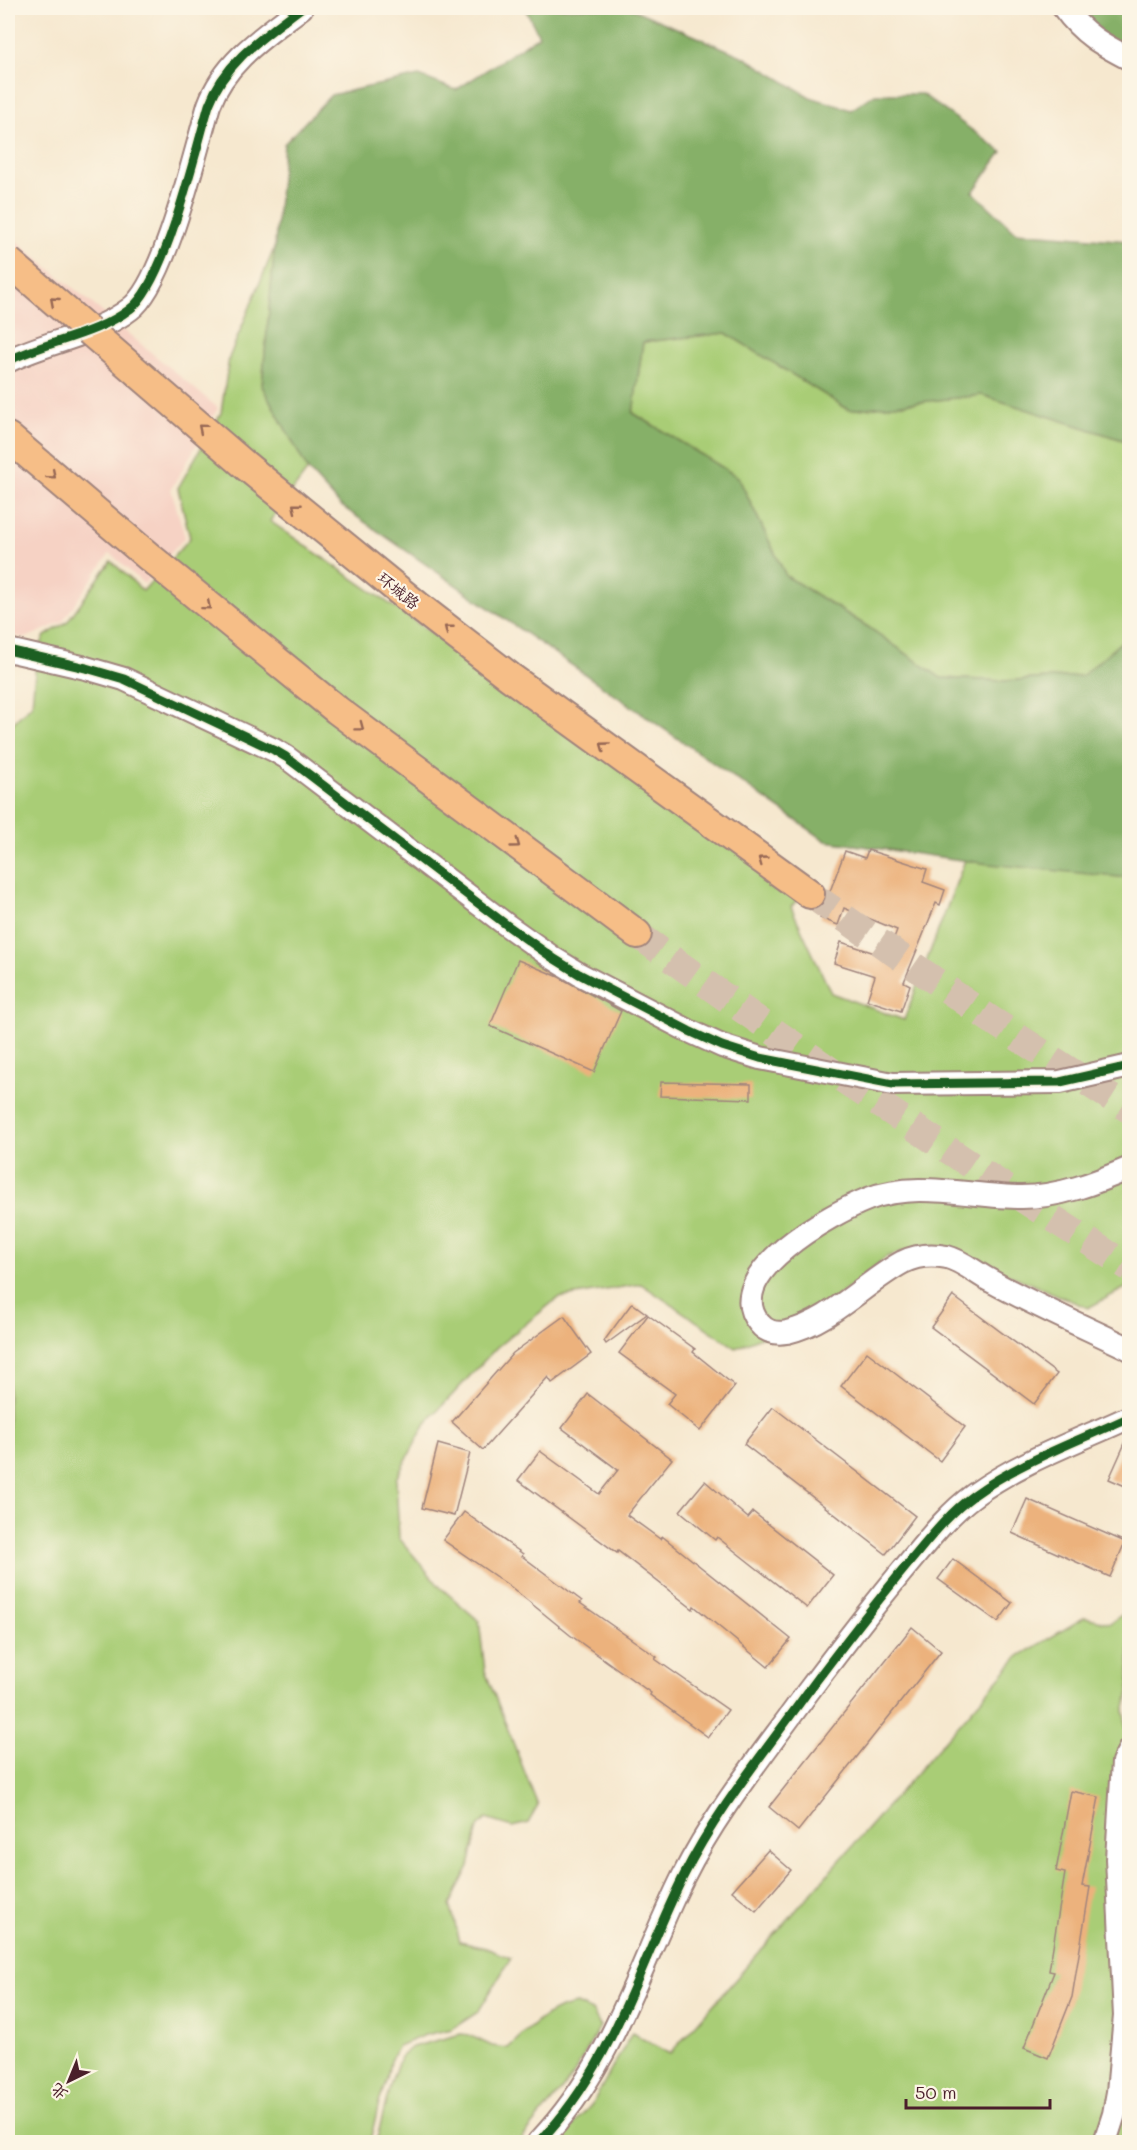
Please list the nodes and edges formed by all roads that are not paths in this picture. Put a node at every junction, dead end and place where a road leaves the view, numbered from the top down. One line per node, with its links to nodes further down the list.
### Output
1 (301, 8): 5 (street)
2 (1064, 8): 3 (street)
3 (1130, 59)
4 (8, 261): 8 (main road, 环城路, one-way to 4, bridge)
5 (8, 361)
6 (8, 437): 9 (main road, one-way to 9)
7 (8, 650): 10 (street)
8 (810, 894)
9 (637, 934)
10 (1130, 1066)
11 (1130, 1168): 12 (street)
12 (1130, 1349)
13 (1130, 1417): 15 (street)
14 (1130, 1749): 16 (street)
15 (539, 2142)
16 (1105, 2142)

